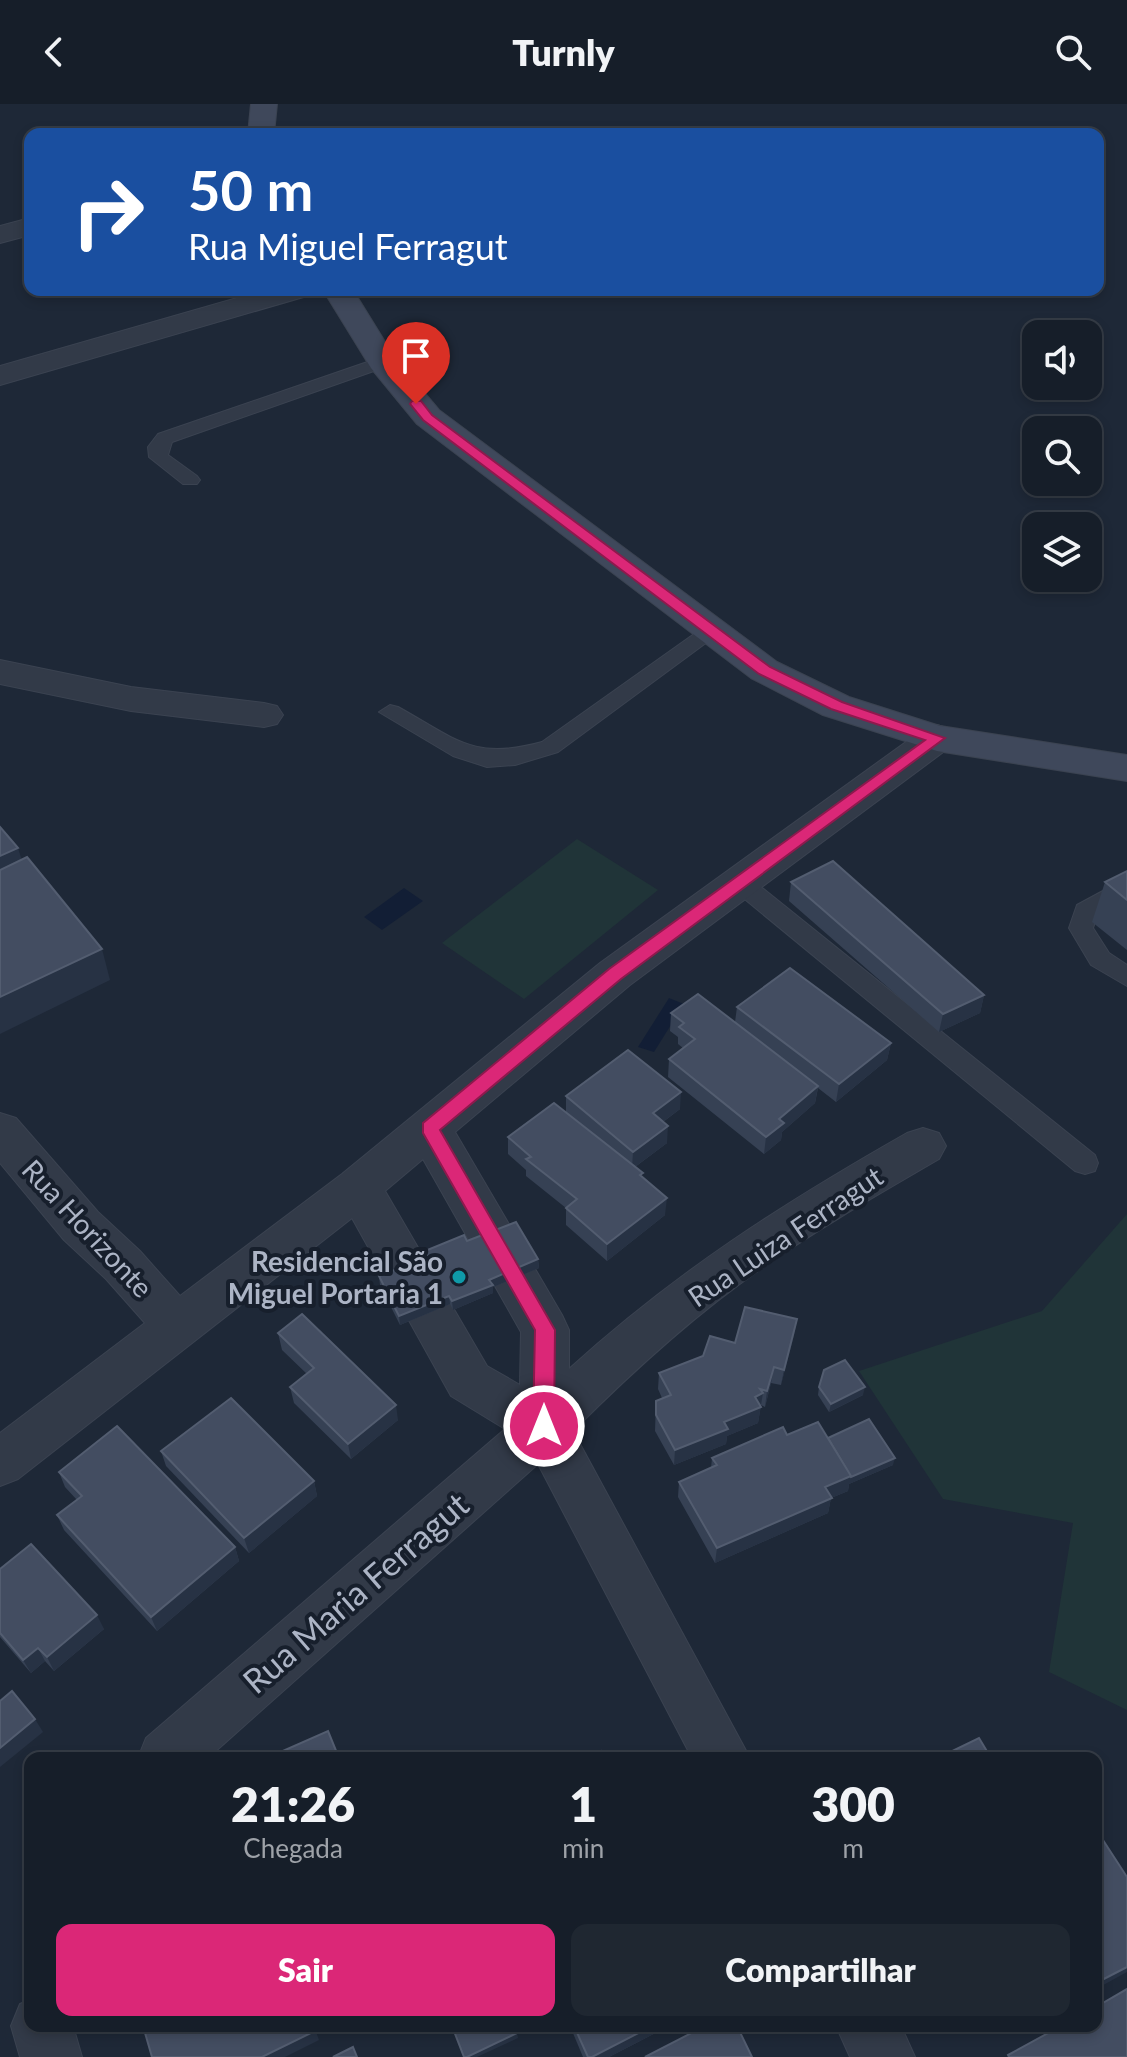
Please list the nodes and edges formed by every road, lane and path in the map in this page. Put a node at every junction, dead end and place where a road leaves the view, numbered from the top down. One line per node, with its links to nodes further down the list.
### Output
1 (264, 104): 2 (main road)
2 (262, 128)
3 (24, 228): 4 (street)
4 (0, 235)
5 (276, 296): 8 (street)
6 (342, 296): 7 (main road)
7 (382, 362): 9 (lane); 10 (main road)
8 (0, 376)
9 (190, 480)
10 (711, 629): 12 (lane); 14 (main road)
11 (0, 672): 13 (street)
12 (390, 712)
13 (264, 715)
14 (937, 738): 15 (main road); 16 (street)
15 (1127, 768)
16 (738, 881): 19 (street); 22 (lane)
17 (1127, 887): 18 (lane)
18 (1127, 977)
19 (429, 1128): 23 (street); 25 (street)
20 (0, 1131): 24 (street, Rua Horizonte)
21 (923, 1146): 25 (street, Rua Luiza Ferragut)
22 (1085, 1163)
23 (358, 1187): 24 (street); 25 (street)
24 (176, 1325): 26 (street)
25 (544, 1426): 27 (street, Rua Maria Ferragut); 28 (street)
26 (0, 1463)
27 (173, 1752)
28 (719, 1752)
29 (44, 2032): 31 (street)
30 (870, 2032): 32 (street)
31 (51, 2057)
32 (884, 2057)

